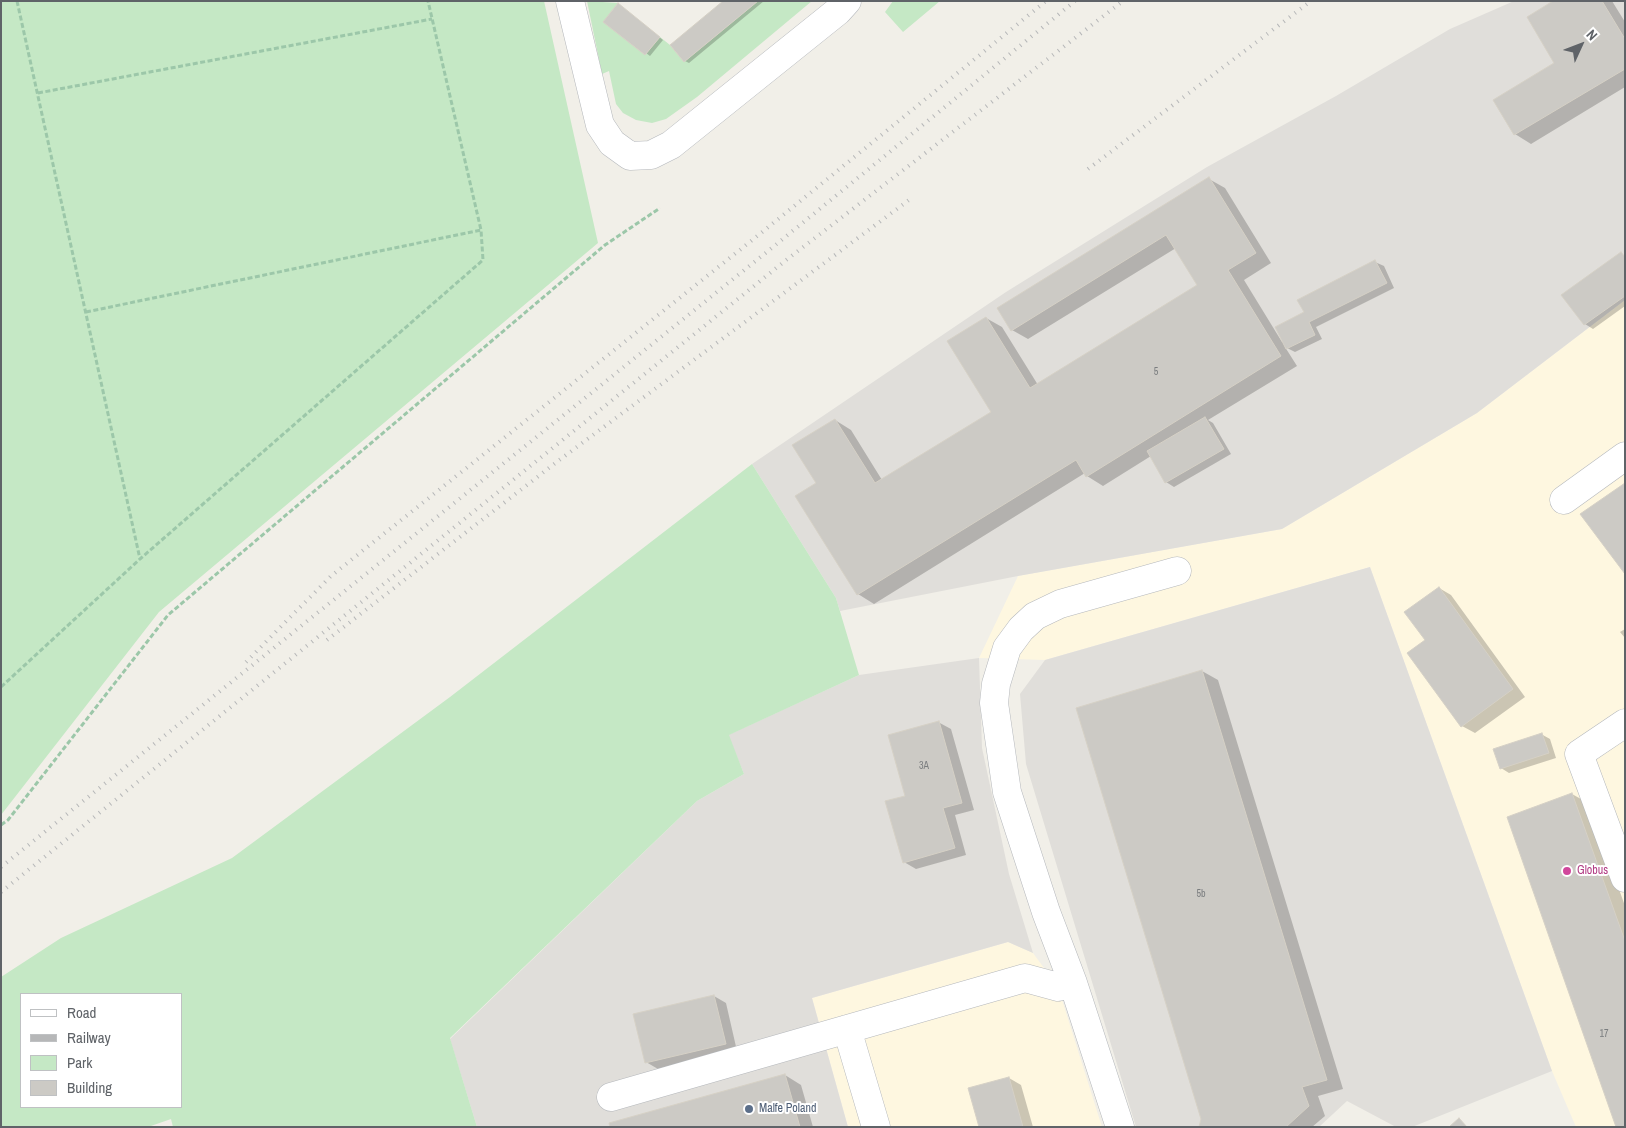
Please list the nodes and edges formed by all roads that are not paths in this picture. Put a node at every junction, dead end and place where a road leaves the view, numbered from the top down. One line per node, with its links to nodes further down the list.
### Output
1 (570, 1): 2 (street)
2 (847, 1)
3 (1625, 456): 4 (street)
4 (1564, 500)
5 (1177, 570): 8 (street)
6 (1625, 723): 7 (street)
7 (1625, 878)
8 (1073, 983): 9 (street); 12 (street)
9 (847, 1029): 10 (street); 11 (street)
10 (611, 1096)
11 (876, 1127)
12 (1120, 1127)

